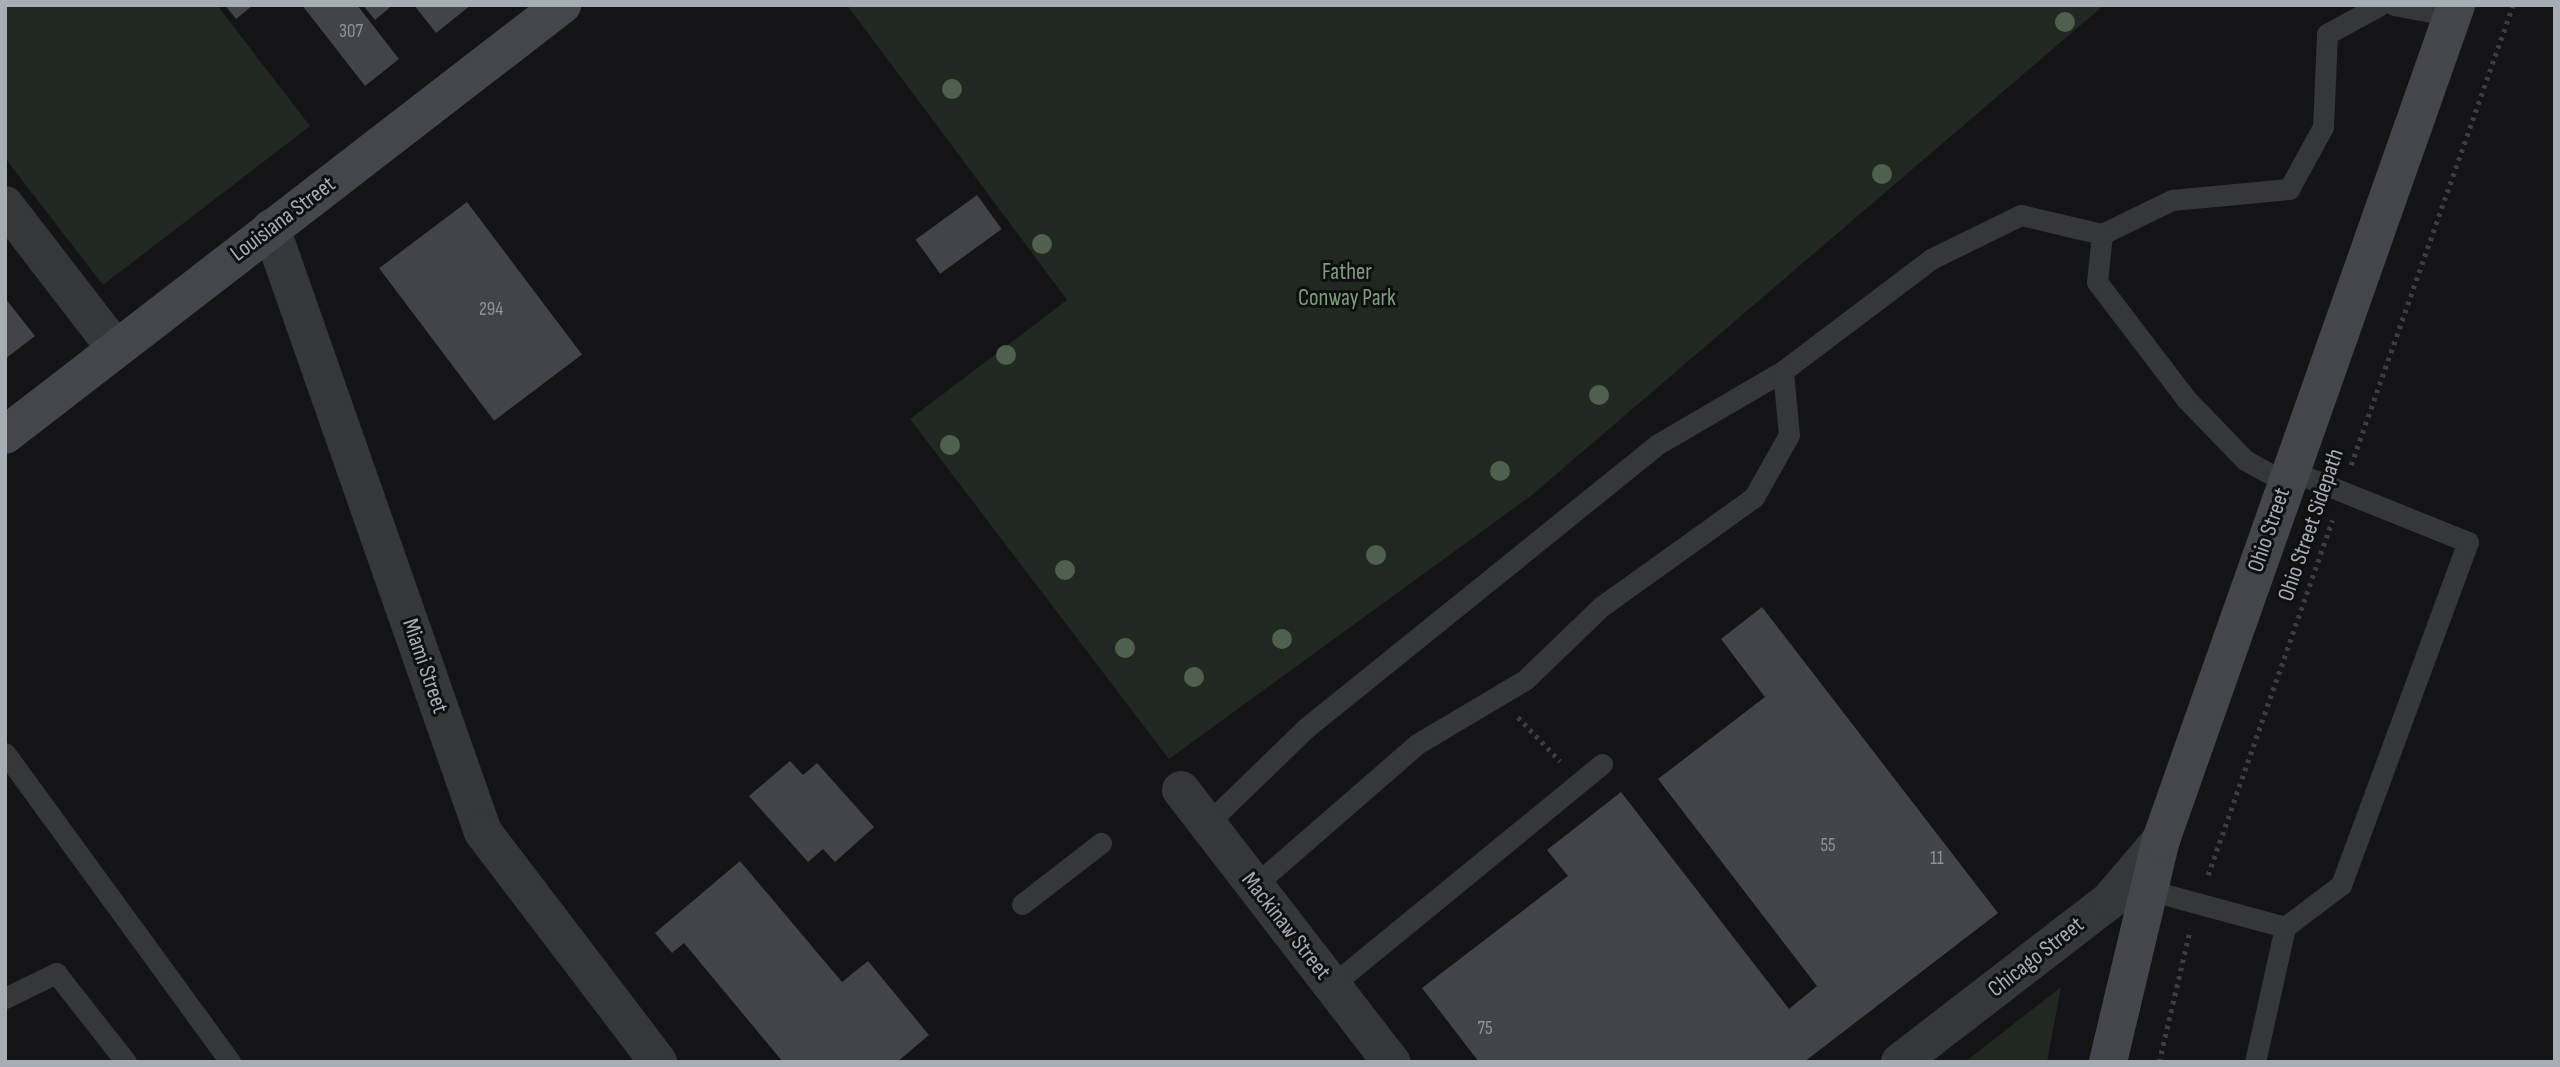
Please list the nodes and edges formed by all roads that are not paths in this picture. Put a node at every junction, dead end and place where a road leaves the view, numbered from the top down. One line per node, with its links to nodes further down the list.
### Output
1 (562, 5): 6 (street, Louisiana Street)
2 (2380, 5): 7 (lane)
3 (2394, 5): 4 (lane)
4 (2454, 11): 11 (street, Ohio Street)
5 (5, 205): 8 (street)
6 (271, 228): 8 (street, Louisiana Street); 27 (street, Miami Street)
7 (2102, 233): 9 (lane); 11 (lane)
8 (115, 348): 10 (street, Louisiana Street)
9 (1783, 371): 15 (lane); 18 (lane)
10 (5, 435)
11 (2287, 476): 16 (street, Ohio Street); 21 (lane)
12 (5, 753): 26 (lane)
13 (1602, 764): 22 (lane)
14 (1181, 790): 15 (street, Mackinaw Street)
15 (1207, 824): 18 (street, Mackinaw Street)
16 (2161, 840): 19 (street, Ohio Street); 28 (street, Chicago Street)
17 (1101, 843): 20 (lane)
18 (1255, 885): 22 (street, Mackinaw Street)
19 (2145, 890): 21 (lane); 29 (street, Ohio Street)
20 (1021, 904)
21 (2284, 927): 30 (lane)
22 (1332, 985): 24 (street, Mackinaw Street)
23 (5, 998): 25 (lane)
24 (1384, 1059)
25 (126, 1062)
26 (230, 1062)
27 (658, 1062)
28 (1900, 1062)
29 (2108, 1062)
30 (2255, 1062)

